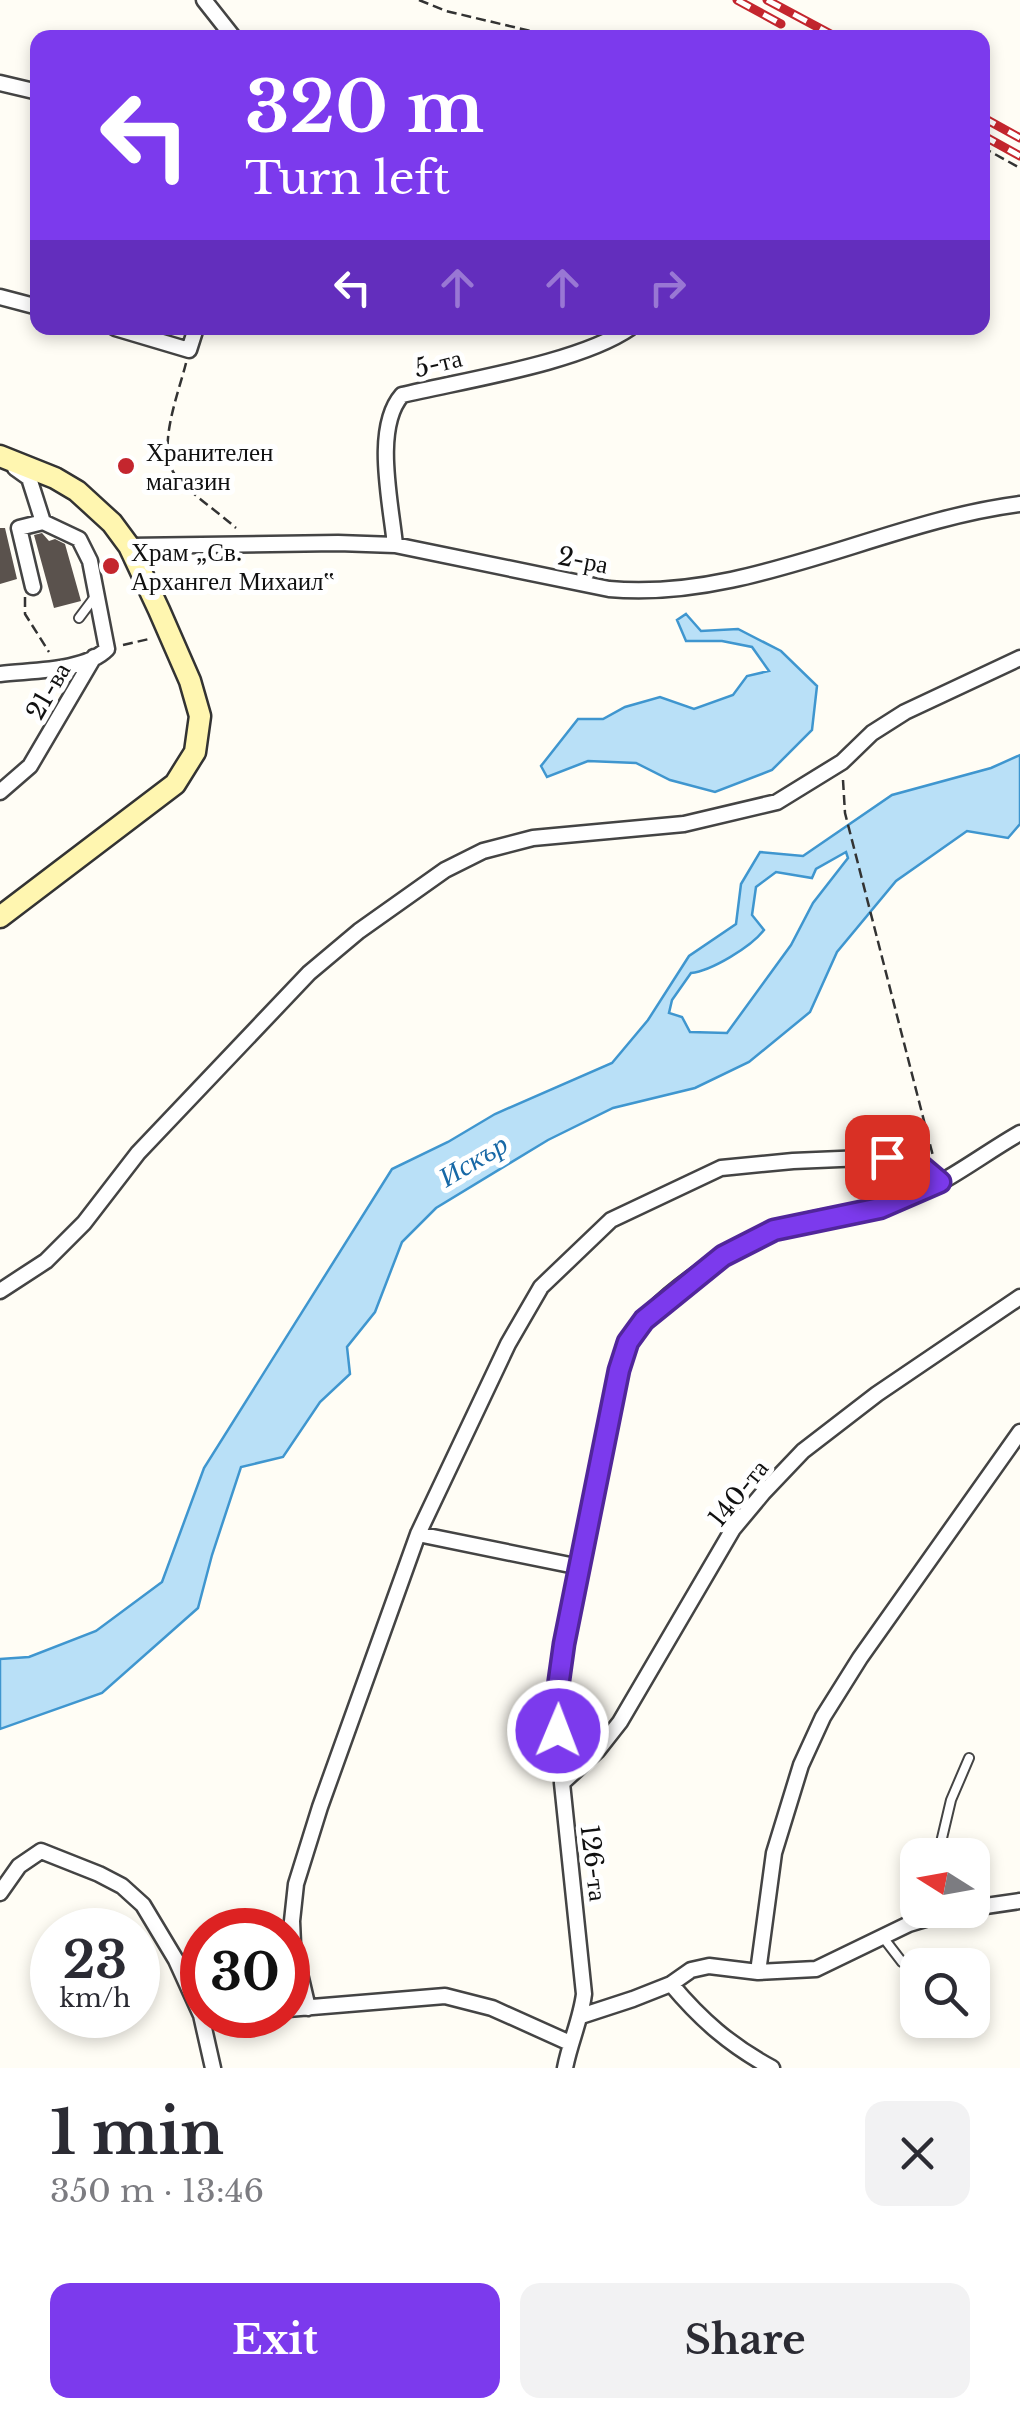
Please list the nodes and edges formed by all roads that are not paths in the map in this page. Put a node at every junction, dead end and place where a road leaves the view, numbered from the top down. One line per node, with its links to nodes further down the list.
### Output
1 (204, 0): 2 (street)
2 (228, 30)
3 (0, 83): 4 (street)
4 (30, 90)
5 (0, 297): 6 (street)
6 (30, 304)
7 (138, 335): 8 (street)
8 (194, 335)
9 (619, 335): 13 (street, 5-та)
10 (0, 456): 12 (street); 14 (main road)
11 (1020, 504): 13 (street, 2-ра)
12 (43, 522): 15 (street); 16 (street)
13 (394, 545): 14 (street, 2-ра)
14 (129, 546): 24 (main road)
15 (32, 587)
16 (97, 594): 17 (lane); 18 (street)
17 (78, 618)
18 (100, 653): 22 (street); 23 (street, 21-ва)
19 (1020, 658): 20 (street)
20 (1002, 669): 21 (street); 27 (street)
21 (1020, 670)
22 (0, 674)
23 (0, 792)
24 (0, 917)
25 (1020, 1133): 26 (street, 126-та)
26 (940, 1182): 30 (street); 31 (street, 126-та)
27 (0, 1290)
28 (1020, 1297): 33 (street, 140-та)
29 (1020, 1432): 43 (street)
30 (418, 1534): 31 (street); 38 (street)
31 (580, 1566): 33 (street, 126-та)
32 (968, 1758): 34 (lane)
33 (562, 1784): 46 (street, 126-та)
34 (942, 1838)
35 (0, 1893): 42 (street)
36 (1020, 1901): 37 (street)
37 (990, 1905)
38 (295, 1908)
39 (900, 1928): 40 (street)
40 (882, 1936): 41 (lane); 43 (street)
41 (900, 1959)
42 (180, 1970)
43 (758, 1972): 44 (street)
44 (672, 1984): 46 (street); 51 (street)
45 (310, 2008): 48 (street)
46 (581, 2016): 48 (street, 126-та)
47 (207, 2038): 49 (street)
48 (570, 2043): 50 (street, 126-та)
49 (213, 2068)
50 (565, 2068)
51 (772, 2068)

